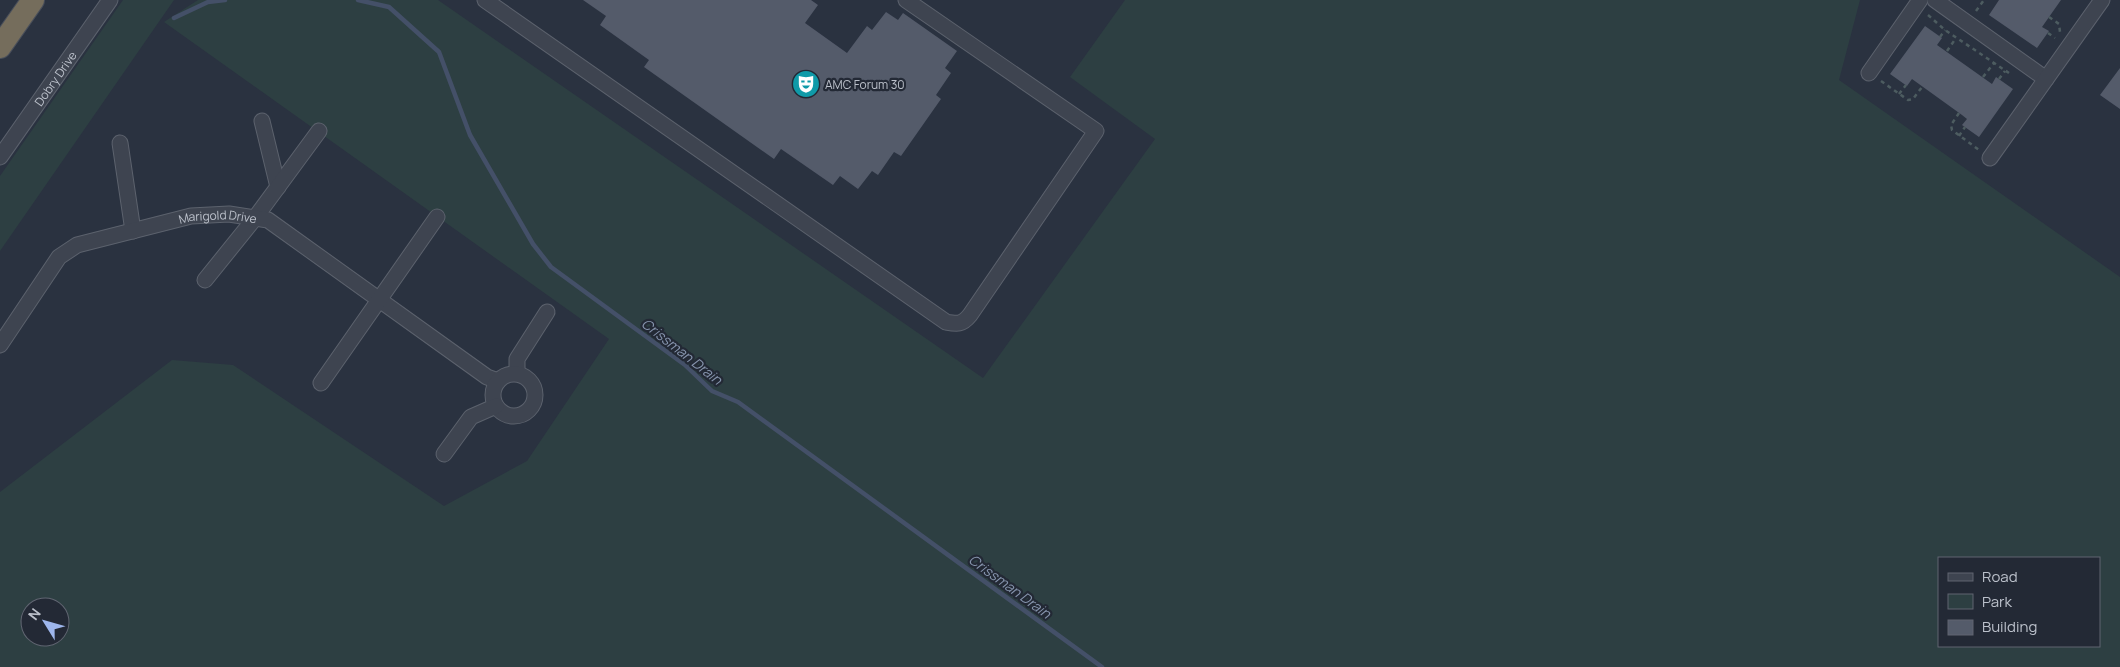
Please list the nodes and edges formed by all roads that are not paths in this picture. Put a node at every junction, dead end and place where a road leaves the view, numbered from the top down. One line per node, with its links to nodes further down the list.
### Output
1 (33, 0): 8 (highway)
2 (110, 0): 15 (street, Dobry Drive)
3 (486, 0): 4 (street)
4 (906, 0)
5 (1935, 0): 10 (street)
6 (2102, 0): 10 (street)
7 (1921, 5): 9 (street)
8 (0, 47)
9 (1871, 74)
10 (2046, 79): 14 (street)
11 (262, 121): 16 (street)
12 (320, 131): 16 (street)
13 (120, 143): 19 (street)
14 (1987, 156)
15 (0, 157)
16 (278, 187): 18 (street)
17 (437, 217): 21 (street)
18 (255, 218): 19 (street, Marigold Drive); 20 (street); 21 (street, Marigold Drive)
19 (134, 231): 23 (street, Marigold Drive)
20 (205, 280)
21 (379, 300): 25 (street, Marigold Drive); 26 (street)
22 (547, 312): 24 (street)
23 (0, 345)
24 (517, 374): 25 (street); 27 (street)
25 (498, 381): 27 (street)
26 (321, 383)
27 (496, 406): 28 (street)
28 (444, 454)

